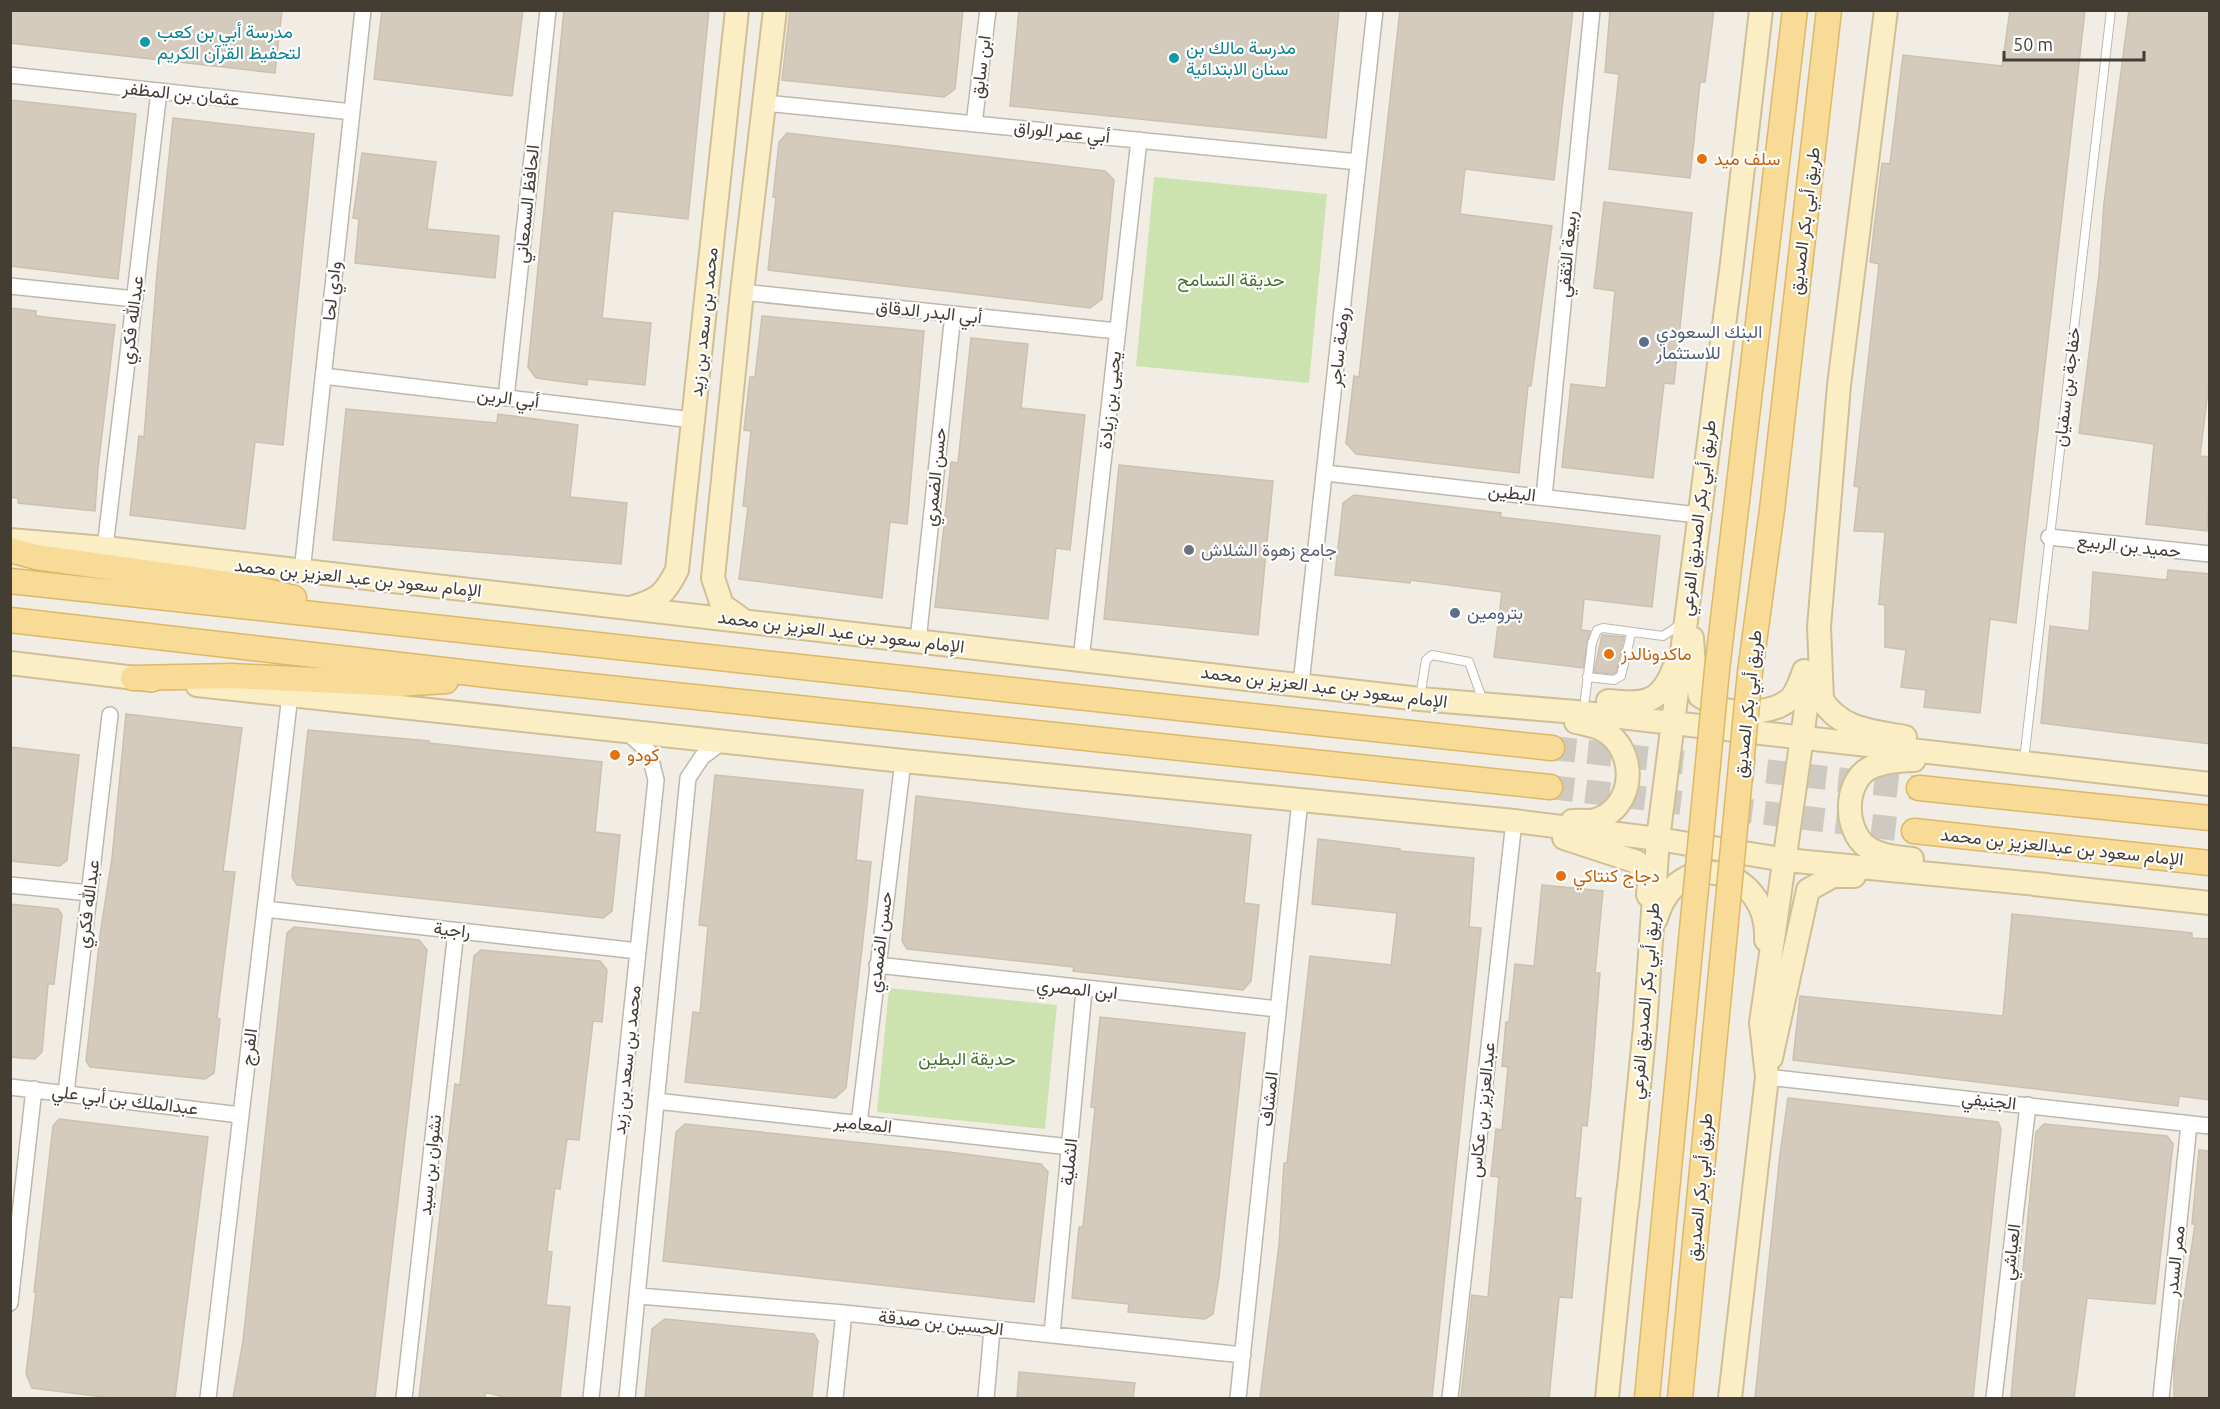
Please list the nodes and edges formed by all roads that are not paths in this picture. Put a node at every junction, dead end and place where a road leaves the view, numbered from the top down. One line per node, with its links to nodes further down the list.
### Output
1 (363, 10): 16 (street, وادي لحا)
2 (549, 10): 26 (street, الحافظ السمعاني)
3 (737, 10): 27 (street, محمد بن سعد بن زيد)
4 (776, 10): 15 (street, محمد بن سعد بن زيد)
5 (988, 10): 17 (street, ابن سابق)
6 (1375, 10): 19 (street, روضة ساجر)
7 (1592, 10): 29 (street, ربيعة الثقفي)
8 (1761, 10): 30 (street, طريق أبي بكر الصديق الفرعي)
9 (1795, 10): 114 (main road, طريق أبي بكر الصديق, bridge)
10 (1829, 10): 115 (main road, طريق أبي بكر الصديق, bridge)
11 (1886, 10): 45 (street)
12 (2111, 10): 31 (lane, خفاجة بن سفيان)
13 (10, 75): 14 (street, عثمان بن المظفر)
14 (159, 91): 16 (street, عثمان بن المظفر); 22 (street, عبدالله فكري)
15 (765, 103): 17 (street, أبي عمر الوراق); 21 (street, محمد بن سعد بن زيد)
16 (352, 112): 25 (street, وادي لحا)
17 (974, 124): 18 (street, أبي عمر الوراق)
18 (1139, 140): 19 (street, أبي عمر الوراق); 24 (street, يحيى بن زيادة)
19 (1358, 162): 28 (street, روضة ساجر)
20 (10, 286): 22 (street)
21 (742, 292): 23 (street, أبي البدر الدقاق); 37 (street, محمد بن سعد بن زيد)
22 (135, 298): 33 (street, عبدالله فكري)
23 (953, 314): 24 (street, أبي البدر الدقاق); 47 (street, حسن الضمري)
24 (1117, 331): 48 (street, يحيى بن زيادة)
25 (323, 376): 26 (street, أبي الرين); 38 (street, وادي لحا)
26 (506, 398): 27 (street, أبي الرين)
27 (693, 420): 35 (street, محمد بن سعد بن زيد)
28 (1326, 472): 29 (street, البطين); 52 (street, روضة ساجر)
29 (1544, 497): 30 (street, البطين)
30 (1698, 515): 44 (street, طريق أبي بكر الصديق الفرعي); 45 (street)
31 (2049, 537): 36 (street, حميد بن الربيع); 64 (lane, خفاجة بن سفيان)
32 (10, 540): 33 (street, الإمام سعود بن عبد العزيز بن محمد)
33 (105, 548): 38 (street, الإمام سعود بن عبد العزيز بن محمد)
34 (10, 550): 41 (main road)
35 (679, 551): 37 (street); 40 (street, محمد بن سعد بن زيد)
36 (2210, 554)
37 (714, 560): 43 (street, محمد بن سعد بن زيد)
38 (302, 572): 40 (street, الإمام سعود بن عبد العزيز بن محمد)
39 (10, 581): 41 (main road, الإمام سعود بن عبد العزيز بن محمد)
40 (631, 608): 43 (street, الإمام سعود بن عبد العزيز بن محمد)
41 (372, 619): 62 (main road, الإمام سعود بن عبد العزيز بن محمد)
42 (10, 620): 50 (main road)
43 (743, 620): 47 (street, الإمام سعود بن عبد العزيز بن محمد)
44 (1684, 622): 46 (lane); 53 (street); 58 (street, طريق أبي بكر الصديق الفرعي)
45 (1819, 627): 60 (street); 64 (street)
46 (1631, 634): 53 (lane); 53 (lane)
47 (918, 641): 48 (street, الإمام سعود بن عبد العزيز بن محمد)
48 (1081, 660): 52 (street, الإمام سعود بن عبد العزيز بن محمد)
49 (10, 663): 51 (street)
50 (505, 677): 51 (main road); 66 (main road)
51 (133, 678): 54 (street)
52 (1301, 684): 55 (street, الإمام سعود بن عبد العزيز بن محمد)
53 (1586, 688): 56 (street)
54 (290, 695): 59 (street); 79 (street, الفرج)
55 (1420, 699): 56 (street, الإمام سعود بن عبد العزيز بن محمد); 56 (lane)
56 (1484, 705): 58 (street, الإمام سعود بن عبد العزيز بن محمد); 70 (street)
57 (110, 715): 77 (street, عبدالله فكري)
58 (1671, 724): 60 (street, الإمام سعود بن عبد العزيز بن محمد); 72 (street, طريق أبي بكر الصديق الفرعي)
59 (627, 732): 61 (street); 81 (street, محمد بن سعد بن زيد)
60 (1800, 738): 64 (street, الإمام سعود بن عبد العزيز بن محمد); 73 (street)
61 (722, 742): 63 (street); 91 (street, محمد بن سعد بن زيد)
62 (1552, 748)
63 (903, 761): 68 (street); 82 (street, حسن الضمدي)
64 (2023, 764): 65 (street); 76 (street)
65 (2210, 784)
66 (1550, 787)
67 (1919, 788): 69 (main road)
68 (1300, 800): 70 (street); 84 (street, المشاف)
69 (2210, 818)
70 (1514, 821): 72 (street); 98 (street, طريق أبي بكر الصديق الفرعي); 112 (street, عبدالعزيز بن عكاس)
71 (1914, 831): 74 (main road, الإمام سعود بن عبدالعزيز بن محمد)
72 (1658, 839): 73 (street); 86 (street, طريق أبي بكر الصديق الفرعي)
73 (1786, 860): 76 (street); 85 (street)
74 (2210, 863)
75 (10, 885): 77 (street)
76 (2047, 885): 78 (street); 87 (street)
77 (89, 893): 90 (street, عبدالله فكري)
78 (2210, 903)
79 (265, 909): 80 (street, راجية); 93 (street, الفرج)
80 (456, 931): 81 (street, راجية); 106 (street, نشوان بن سيد)
81 (638, 951): 107 (street, محمد بن سعد بن زيد)
82 (877, 965): 83 (street, ابن المصري); 94 (street, حسن الضمدي)
83 (1084, 990): 84 (street, ابن المصري); 97 (street, الثملية)
84 (1278, 1009): 104 (street, المشاف)
85 (1761, 1023): 86 (street); 87 (street)
86 (1644, 1027): 98 (street, طريق أبي بكر الصديق الفرعي)
87 (1767, 1077): 92 (street, الجنيفي); 116 (street)
88 (10, 1087): 89 (street, عبدالملك بن أبي علي)
89 (34, 1089): 90 (street, عبدالملك بن أبي علي); 100 (street)
90 (66, 1092): 93 (street, عبدالملك بن أبي علي)
91 (656, 1101): 94 (street, المعامير); 99 (street, محمد بن سعد بن زيد)
92 (2028, 1105): 95 (street, الجنيفي); 117 (street, العياشي)
93 (240, 1115): 105 (street, الفرج)
94 (859, 1124): 97 (street, المعامير)
95 (2189, 1124): 96 (street, الجنيفي); 118 (street, ممر السدر)
96 (2210, 1126)
97 (1070, 1147): 103 (street, الثملية)
98 (1627, 1206): 113 (street, طريق أبي بكر الصديق الفرعي)
99 (639, 1296): 101 (street, الحسين بن صدقة); 108 (street, محمد بن سعد بن زيد)
100 (10, 1303)
101 (844, 1313): 102 (street, الحسين بن صدقة); 109 (street)
102 (992, 1329): 103 (street, الحسين بن صدقة); 110 (street)
103 (1052, 1334): 104 (street, الحسين بن صدقة)
104 (1242, 1355): 111 (street, المشاف)
105 (208, 1398)
106 (404, 1398)
107 (591, 1398)
108 (627, 1398)
109 (835, 1398)
110 (986, 1398)
111 (1238, 1398)
112 (1450, 1398)
113 (1607, 1398)
114 (1647, 1398)
115 (1680, 1398)
116 (1730, 1398)
117 (1994, 1398)
118 (2161, 1398)

